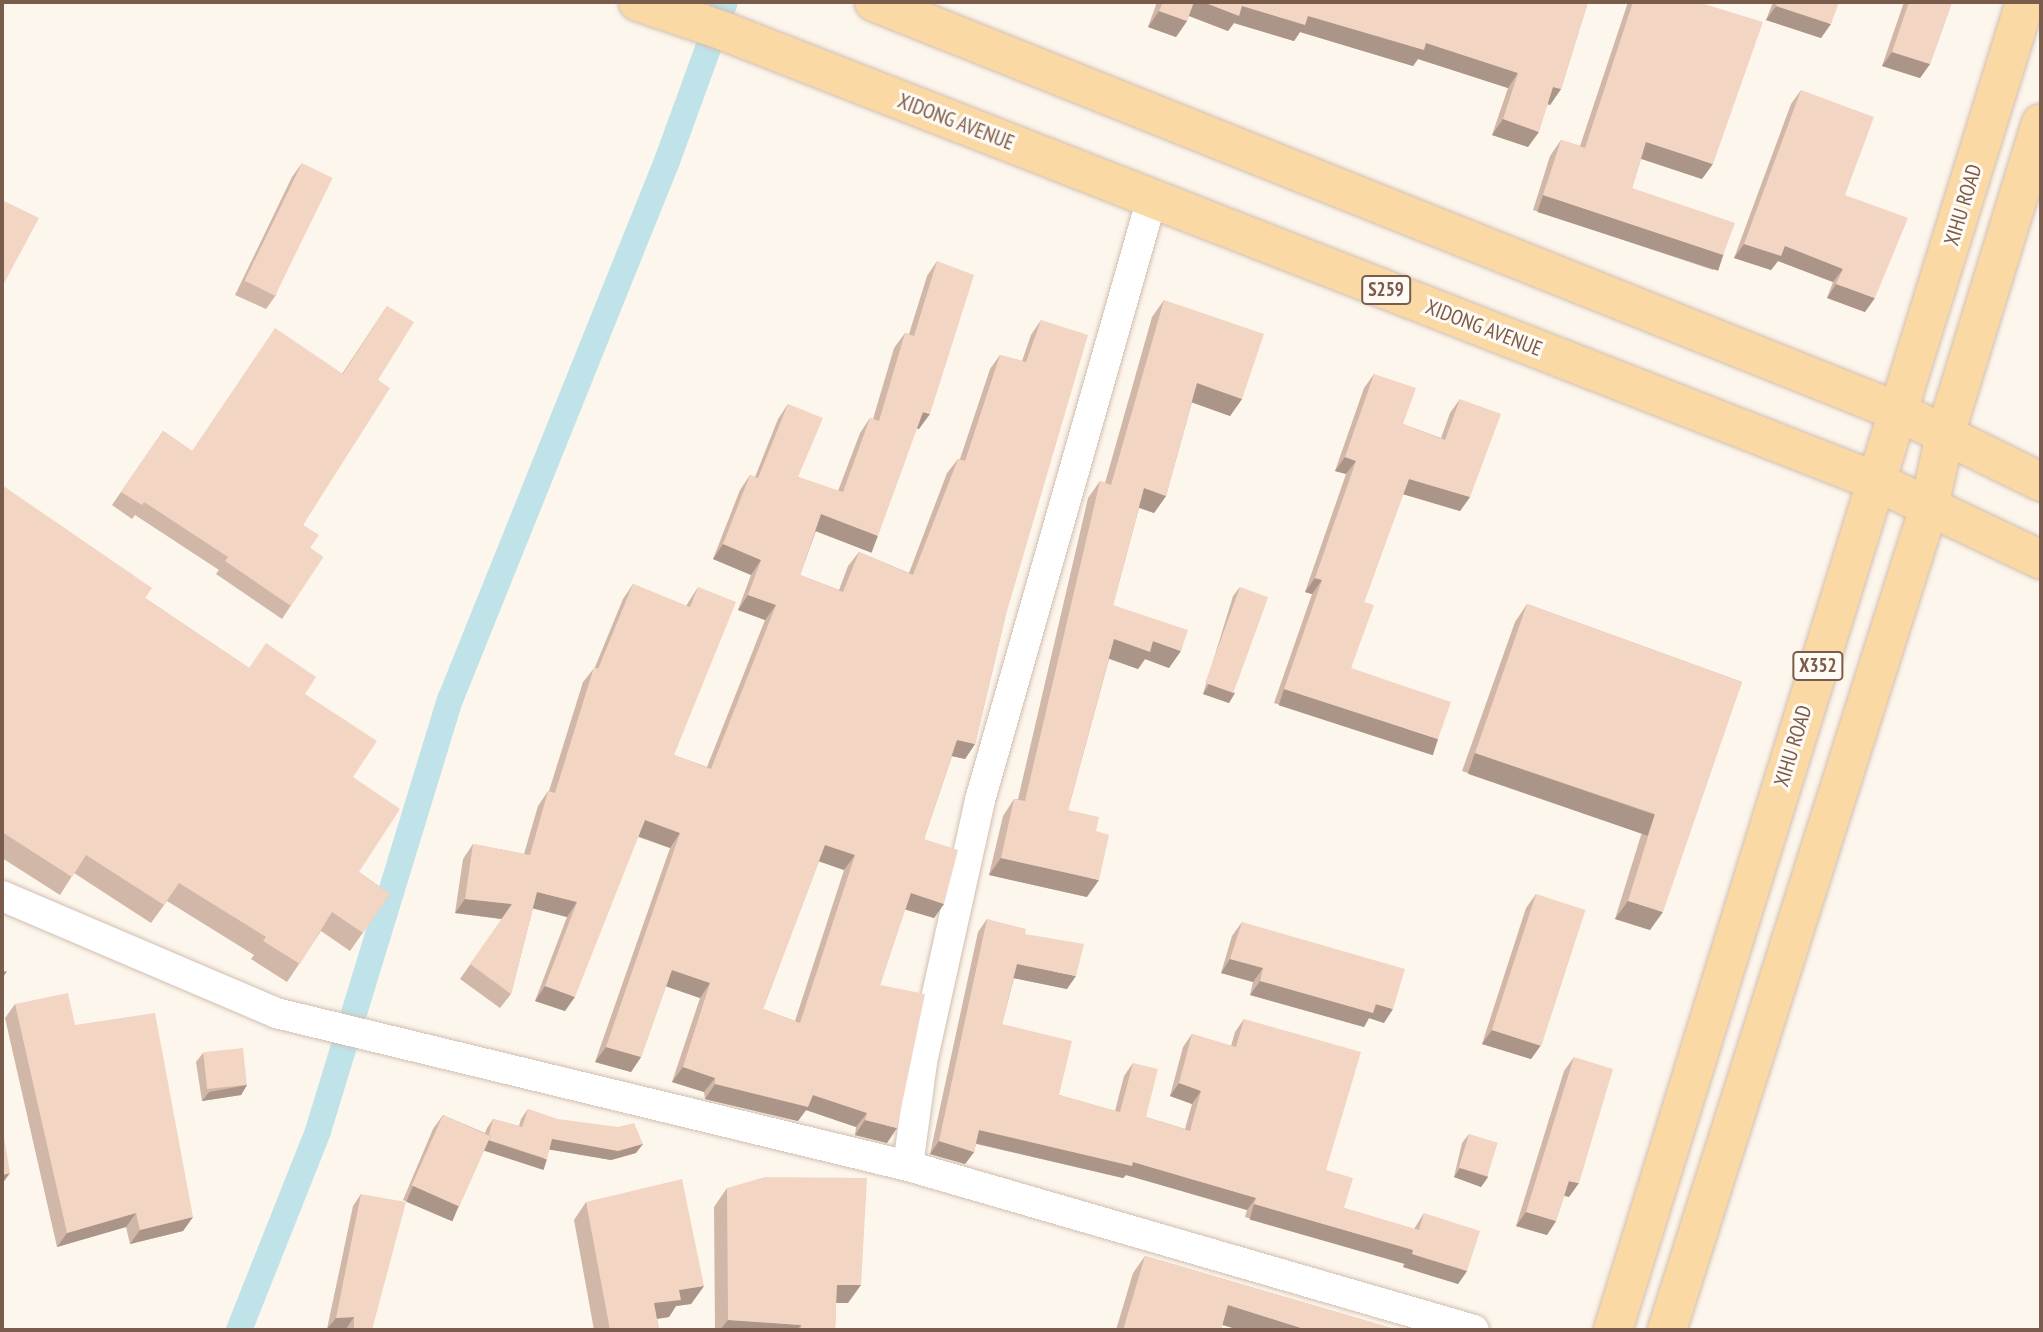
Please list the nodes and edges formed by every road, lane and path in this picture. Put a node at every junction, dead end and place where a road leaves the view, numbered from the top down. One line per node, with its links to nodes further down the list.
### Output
1 (874, 2): 6 (main road)
2 (2025, 2): 6 (main road, XIHU ROAD / X352)
3 (651, 6): 5 (main road, XIDONG AVENUE / S259)
4 (2041, 123): 7 (main road, X352)
5 (1152, 198): 8 (main road, XIDONG AVENUE / S259); 13 (street)
6 (1899, 412): 7 (main road); 8 (main road, XIHU ROAD / X352)
7 (1945, 435): 9 (main road); 10 (main road, X352)
8 (1875, 481): 10 (main road, XIDONG AVENUE / S259); 15 (main road, XIHU ROAD / X352)
9 (2041, 482)
10 (1929, 507): 11 (main road, XIDONG AVENUE / S259); 16 (main road, X352)
11 (2041, 560)
12 (2, 895): 13 (street)
13 (908, 1166): 14 (street)
14 (1474, 1330)
15 (1613, 1330)
16 (1667, 1330)

